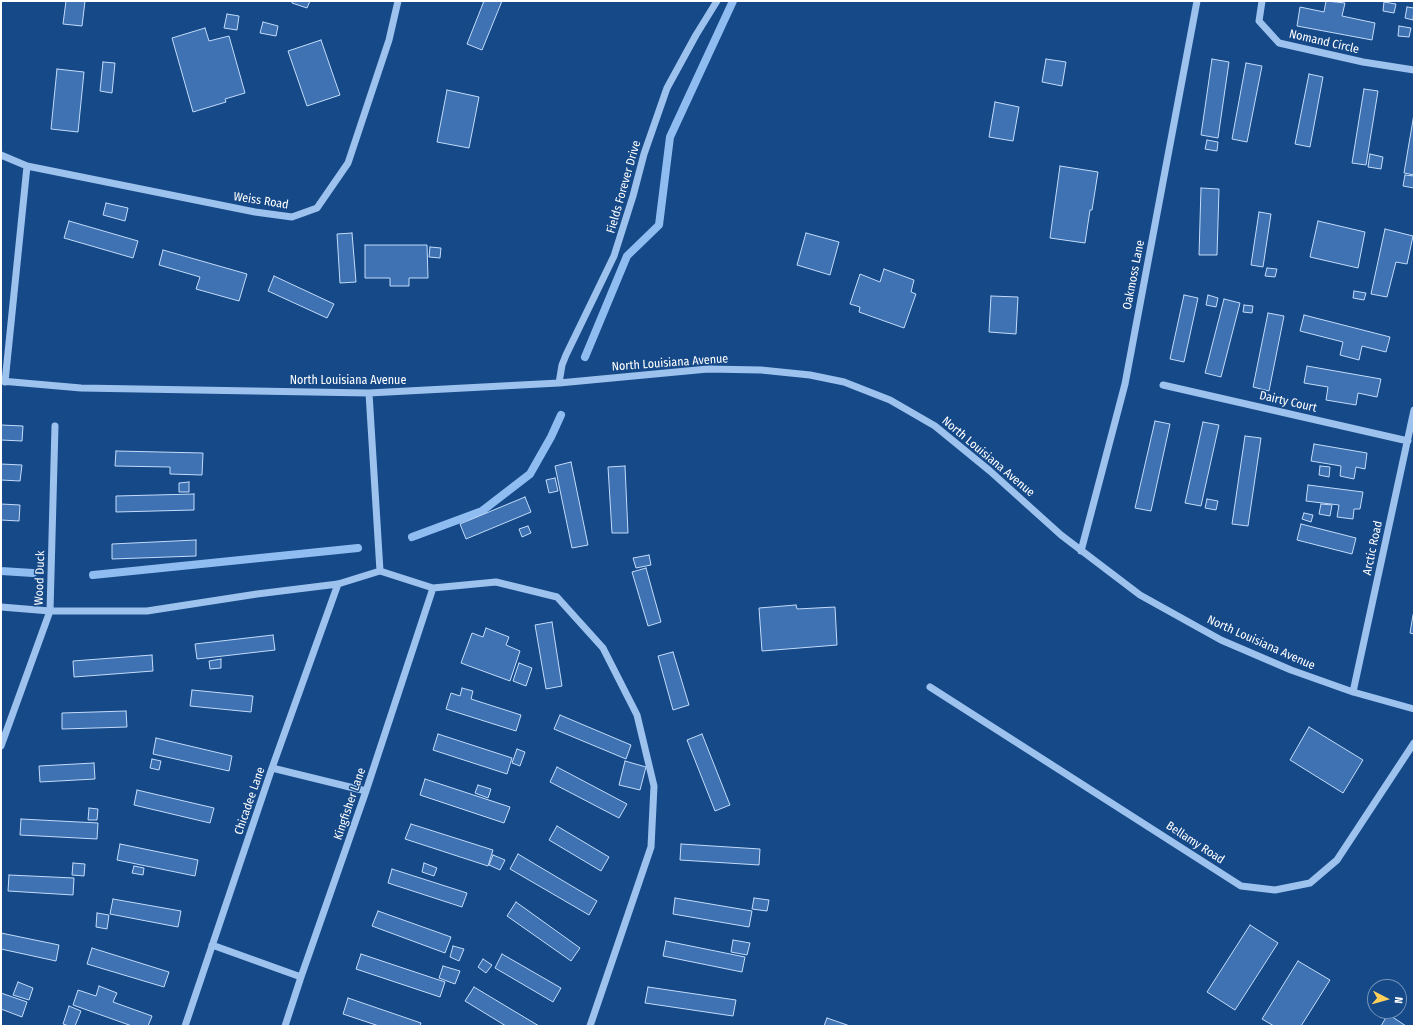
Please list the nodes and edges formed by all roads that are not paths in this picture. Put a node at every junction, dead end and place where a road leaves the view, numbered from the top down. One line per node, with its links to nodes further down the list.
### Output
1 (398, 1): 7 (street, Weiss Road)
2 (717, 1): 9 (street, Fields Forever Drive)
3 (1197, 1): 15 (street, Oakmoss Lane)
4 (1262, 1): 5 (street, Nomand Circle)
5 (1414, 70)
6 (1, 155): 7 (street, Weiss Road)
7 (27, 166): 8 (street)
8 (3, 382): 11 (street, North Louisiana Avenue)
9 (559, 383): 11 (street, North Louisiana Avenue); 15 (street, North Louisiana Avenue)
10 (1163, 385): 14 (street, Dairty Court)
11 (369, 393): 16 (street)
12 (1414, 410): 14 (street, Arctic Road)
13 (55, 426): 20 (street, Wood Duck)
14 (1408, 441): 22 (street, Arctic Road)
15 (1081, 550): 22 (street, North Louisiana Avenue)
16 (380, 571): 17 (street); 18 (street)
17 (338, 584): 20 (street); 26 (street, Chicadee Lane)
18 (433, 588): 27 (street, Kingfisher Lane); 32 (street)
19 (1, 607): 20 (street)
20 (50, 611): 25 (street, Wood Duck)
21 (930, 687): 24 (street, Bellamy Road)
22 (1353, 692): 23 (street, North Louisiana Avenue)
23 (1414, 709)
24 (1414, 743)
25 (1, 746)
26 (272, 768): 27 (street); 28 (street, Chicadee Lane)
27 (366, 791): 29 (street, Kingfisher Lane)
28 (212, 946): 29 (street); 30 (street, Chicadee Lane)
29 (301, 978): 31 (street, Kingfisher Lane)
30 (185, 1026)
31 (285, 1026)
32 (590, 1026)

